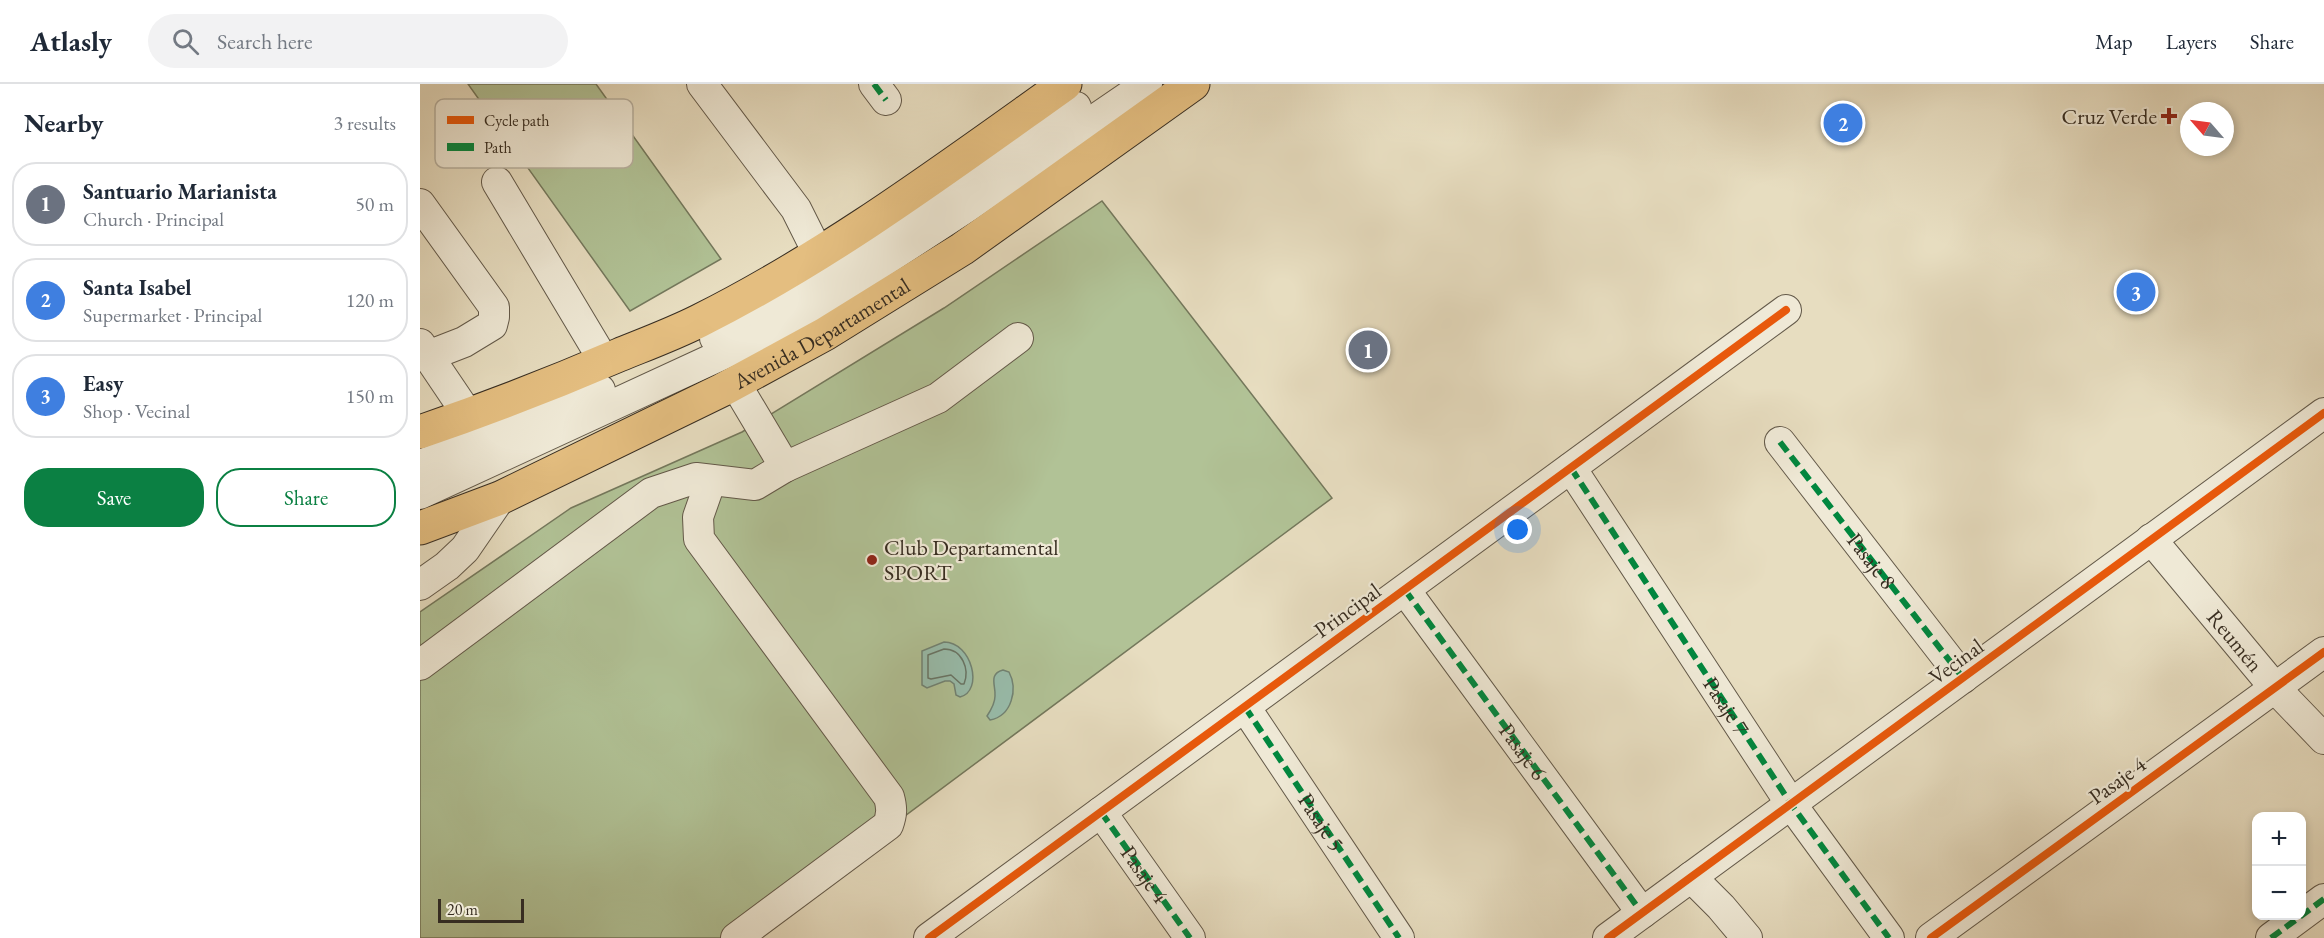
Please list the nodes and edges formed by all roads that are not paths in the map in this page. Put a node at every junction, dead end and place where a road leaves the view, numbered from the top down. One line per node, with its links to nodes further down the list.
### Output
1 (702, 84): 8 (street)
2 (1065, 84): 8 (main road)
3 (1111, 84): 18 (street)
4 (1147, 84): 22 (street)
5 (1193, 84): 13 (main road, Avenida Departamental)
6 (496, 182): 12 (street)
7 (420, 204): 11 (street)
8 (818, 253): 12 (main road)
9 (1786, 310): 20 (street, Principal)
10 (1018, 338): 19 (street)
11 (424, 350): 15 (street)
12 (604, 361): 15 (main road)
13 (735, 383): 19 (street); 23 (main road, Avenida Departamental)
14 (2324, 413): 25 (street, Vecinal)
15 (468, 415): 16 (main road)
16 (420, 432)
17 (1780, 442): 30 (street, Pasaje 8)
18 (420, 465)
19 (785, 467): 21 (street)
20 (1571, 468): 27 (street, Principal); 34 (street, Pasaje 7)
21 (711, 480): 29 (street); 40 (street)
22 (420, 494)
23 (500, 498): 24 (main road, Avenida Departamental); 26 (street)
24 (420, 528)
25 (2151, 539): 30 (street, Vecinal); 31 (street, Reumén)
26 (420, 585)
27 (1405, 590): 32 (street, Principal); 38 (street, Pasaje 6)
28 (2324, 652): 31 (street, Pasaje 4)
29 (420, 665)
30 (1963, 678): 34 (street, Vecinal)
31 (2276, 687): 33 (street, Reumén); 46 (street, Pasaje 4)
32 (1245, 707): 35 (street, Principal); 42 (street, Pasaje 5)
33 (2324, 739)
34 (1791, 804): 36 (street, Vecinal); 45 (street, Pasaje 7)
35 (1101, 812): 39 (street, Principal); 41 (street, Pasaje 4)
36 (1691, 877): 38 (street, Vecinal); 44 (street)
37 (2324, 899): 47 (street)
38 (1642, 913): 43 (street, Vecinal)
39 (935, 936)
40 (736, 938)
41 (1190, 938)
42 (1399, 938)
43 (1608, 938)
44 (1747, 938)
45 (1889, 938)
46 (1931, 938)
47 (2271, 938)

